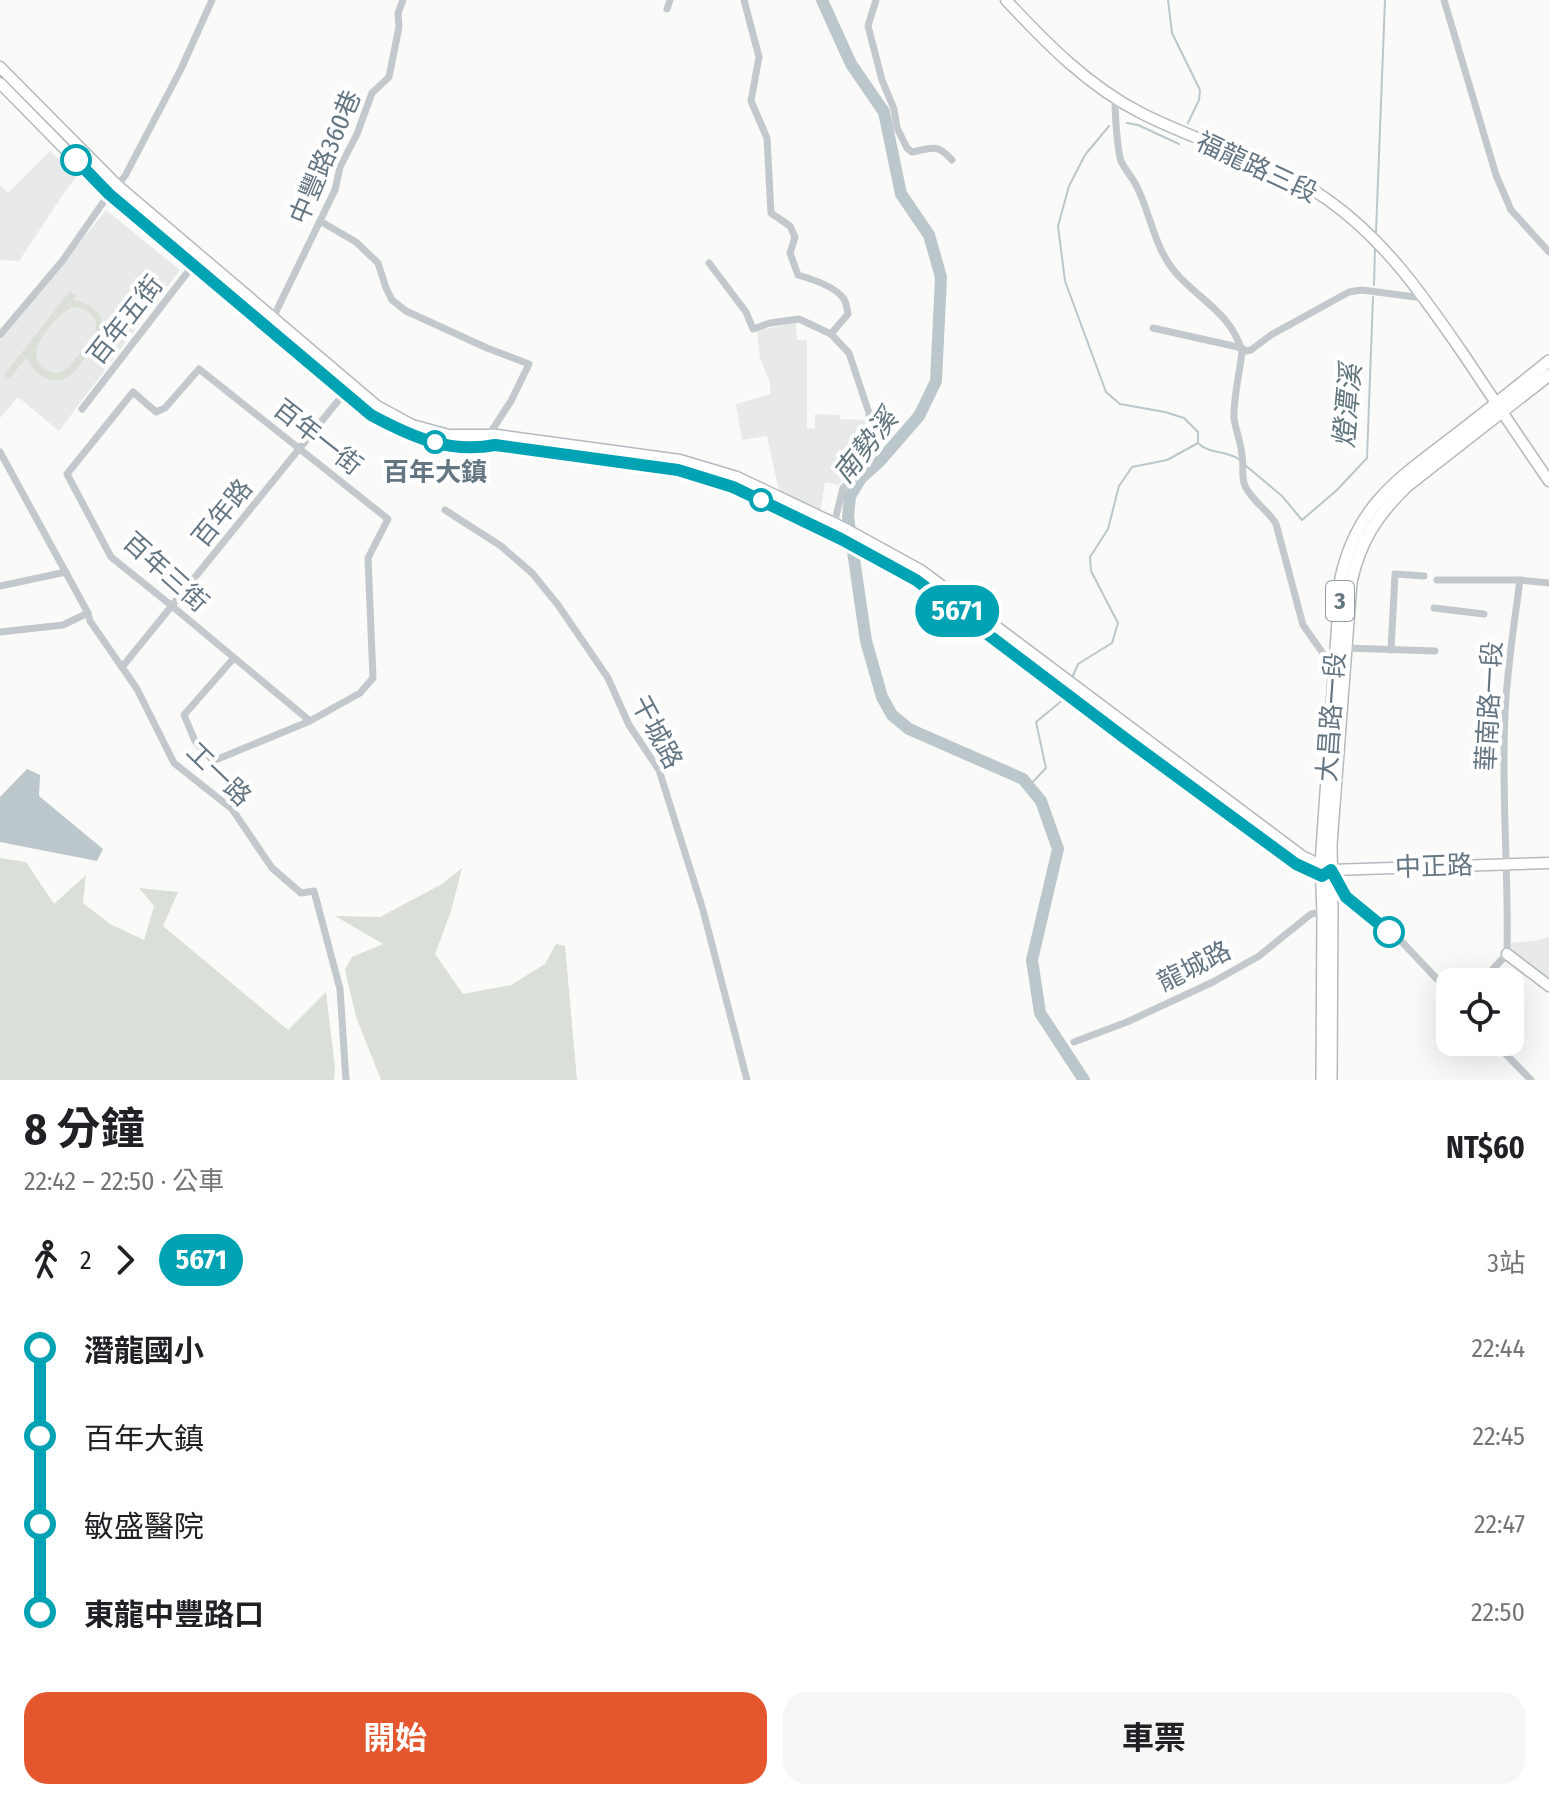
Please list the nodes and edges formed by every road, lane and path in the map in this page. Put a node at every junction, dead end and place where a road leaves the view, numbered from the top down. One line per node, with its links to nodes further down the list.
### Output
1 (212, 0): 11 (street)
2 (403, 0): 12 (street, 中豐路360巷)
3 (744, 0): 19 (street)
4 (876, 0): 10 (street)
5 (1006, 0): 9 (main road, 福龍路三段)
6 (1444, 0): 13 (street)
7 (0, 67): 11 (main road)
8 (0, 83): 11 (main road)
9 (1115, 99): 16 (main road, 福龍路三段); 21 (street)
10 (952, 160)
11 (113, 190): 14 (main road); 20 (street)
12 (320, 221): 17 (street, 中豐路360巷); 28 (street)
13 (1549, 252)
14 (197, 261): 17 (main road); 26 (street, 百年五街)
15 (709, 263): 19 (street)
16 (1425, 298): 21 (street); 25 (main road, 福龍路三段)
17 (270, 323): 24 (main road)
18 (1153, 328): 21 (street)
19 (831, 334): 33 (street)
20 (0, 335)
21 (1242, 348): 51 (street)
22 (1549, 361): 25 (main road, 大昌路一段 / 3)
23 (1549, 375): 25 (main road, 大昌路一段 / 3)
24 (348, 388): 28 (main road); 29 (street, 百年路); 33 (main road)
25 (1499, 407): 31 (main road, 福龍路三段); 45 (main road, 大昌路一段 / 3); 51 (main road, 大昌路一段 / 3)
26 (82, 409)
27 (107, 425): 29 (street, 百年一街); 40 (street, 百年三街)
28 (489, 435): 33 (main road)
29 (300, 448): 40 (street, 百年路); 52 (street, 百年一街)
30 (0, 452): 34 (street, 工一路)
31 (1549, 481)
32 (445, 510): 64 (street, 干城路)
33 (837, 531): 48 (main road); 48 (main road)
34 (66, 572): 39 (street); 42 (street, 工一路)
35 (1424, 576): 46 (street)
36 (1437, 580): 37 (street)
37 (1520, 580): 38 (street); 54 (street, 華南路一段)
38 (1549, 583)
39 (0, 586)
40 (172, 606): 49 (street, 百年三街); 50 (street, 百年路)
41 (1434, 608): 43 (street)
42 (88, 613): 44 (street); 50 (street, 工一路)
43 (1484, 614)
44 (0, 632)
45 (1346, 648): 46 (street); 55 (main road, 大昌路一段 / 3)
46 (1391, 650): 47 (street)
47 (1435, 651)
48 (1022, 653): 55 (main road)
49 (233, 659): 52 (street, 百年三街); 52 (street)
50 (123, 666): 63 (street, 工一路)
51 (1335, 670): 55 (main road, 大昌路一段 / 3)
52 (310, 721)
53 (1549, 863): 54 (main road, 中正路)
54 (1506, 864): 55 (main road, 中正路); 57 (street, 華南路一段)
55 (1324, 870): 56 (main road, 3); 59 (street); 66 (main road, 3)
56 (1323, 912): 61 (street, 龍城路); 65 (main road, 3)
57 (1507, 954): 58 (street); 60 (main road)
58 (1494, 968)
59 (1436, 978)
60 (1549, 986)
61 (1074, 1042)
62 (1508, 1056): 67 (street)
63 (346, 1080)
64 (747, 1080)
65 (1322, 1080)
66 (1331, 1080)
67 (1531, 1080)

